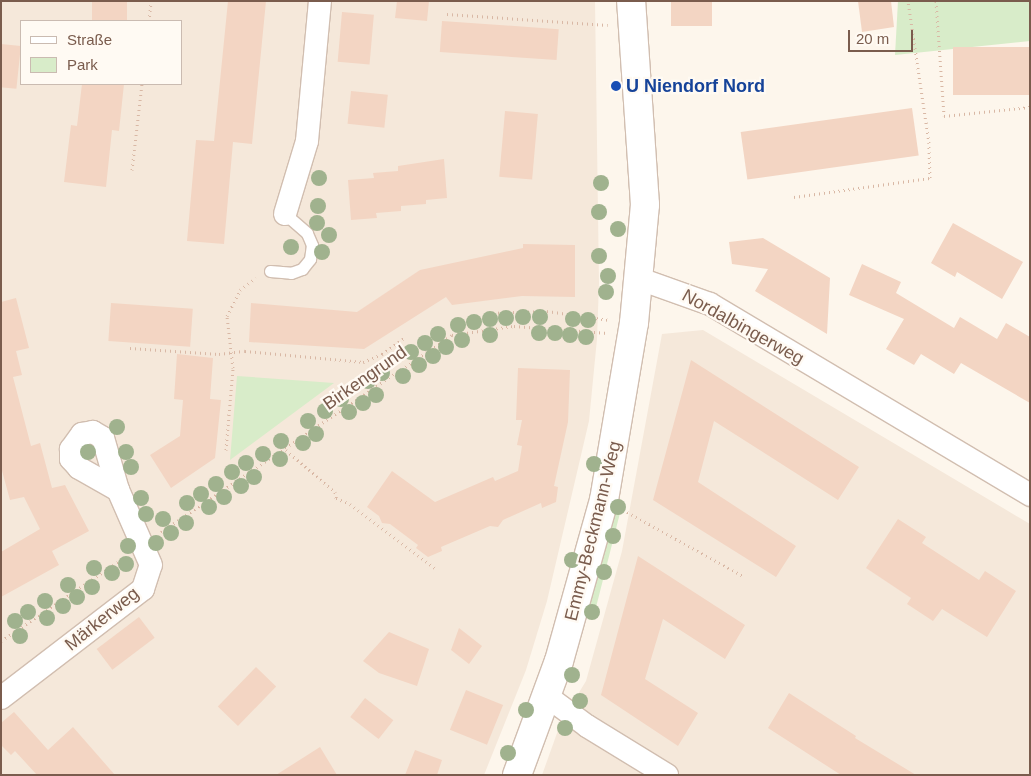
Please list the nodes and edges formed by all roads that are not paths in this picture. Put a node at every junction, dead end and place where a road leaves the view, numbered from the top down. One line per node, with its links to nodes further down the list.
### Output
1 (320, 1): 3 (street)
2 (632, 14): 5 (street)
3 (285, 214): 4 (lane)
4 (270, 271)
5 (640, 279): 7 (street, Nordalbingerweg); 8 (street, Emmy-Beckmann-Weg)
6 (118, 490): 9 (street, Märkerweg)
7 (1030, 495)
8 (548, 697): 10 (street, Emmy-Beckmann-Weg); 11 (street)
9 (1, 698)
10 (517, 775)
11 (667, 775)

